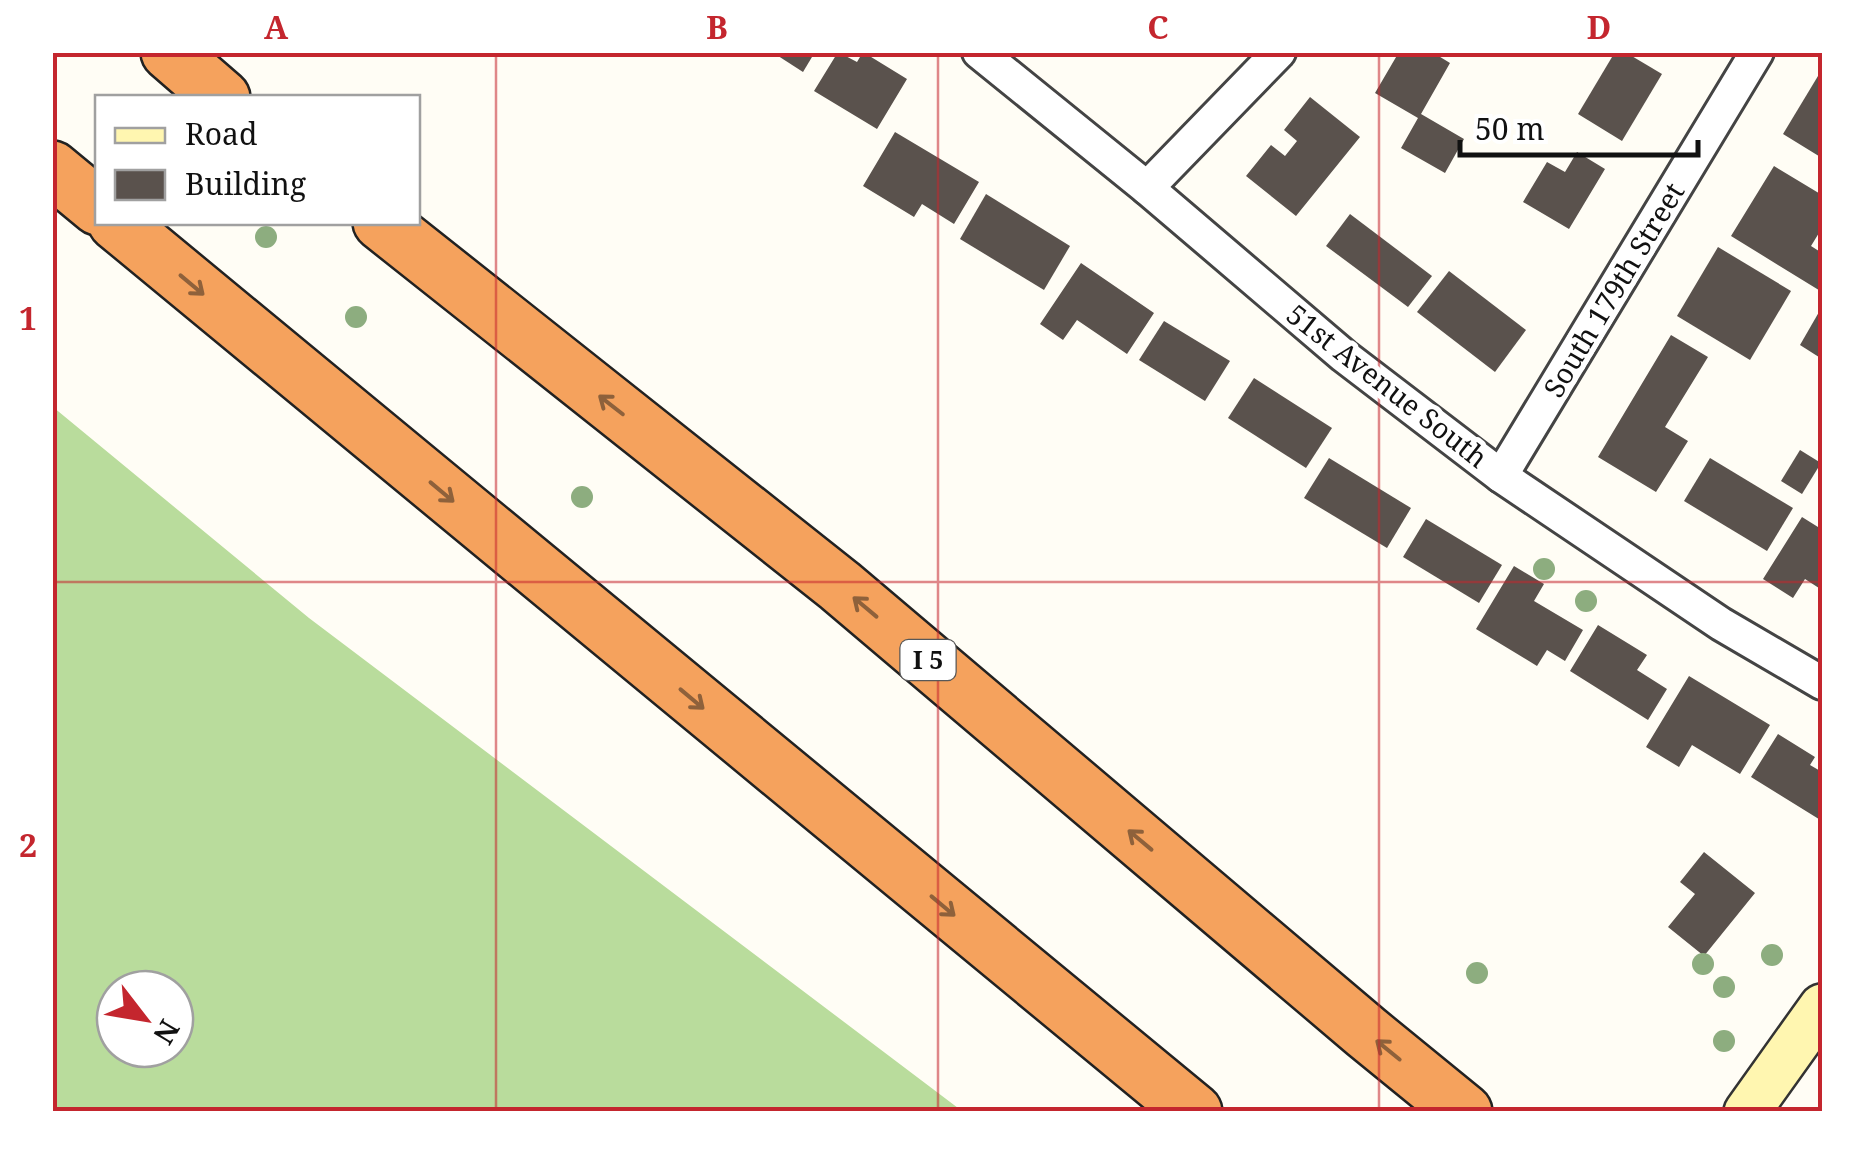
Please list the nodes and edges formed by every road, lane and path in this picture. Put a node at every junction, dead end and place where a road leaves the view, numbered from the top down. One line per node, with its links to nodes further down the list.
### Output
1 (168, 52): 5 (highway)
2 (979, 52): 7 (street, 51st Avenue South)
3 (1279, 52): 7 (street)
4 (1757, 52): 11 (street, South 179th Street)
5 (218, 95)
6 (52, 170): 8 (highway)
7 (1147, 188): 11 (street, 51st Avenue South)
8 (95, 205)
9 (120, 225): 14 (highway, one-way to 14)
10 (384, 225): 15 (highway, I 5, one-way to 10)
11 (1500, 476): 12 (street, 51st Avenue South)
12 (1822, 683)
13 (1822, 1007): 16 (street)
14 (1194, 1112)
15 (1464, 1112)
16 (1747, 1112)

